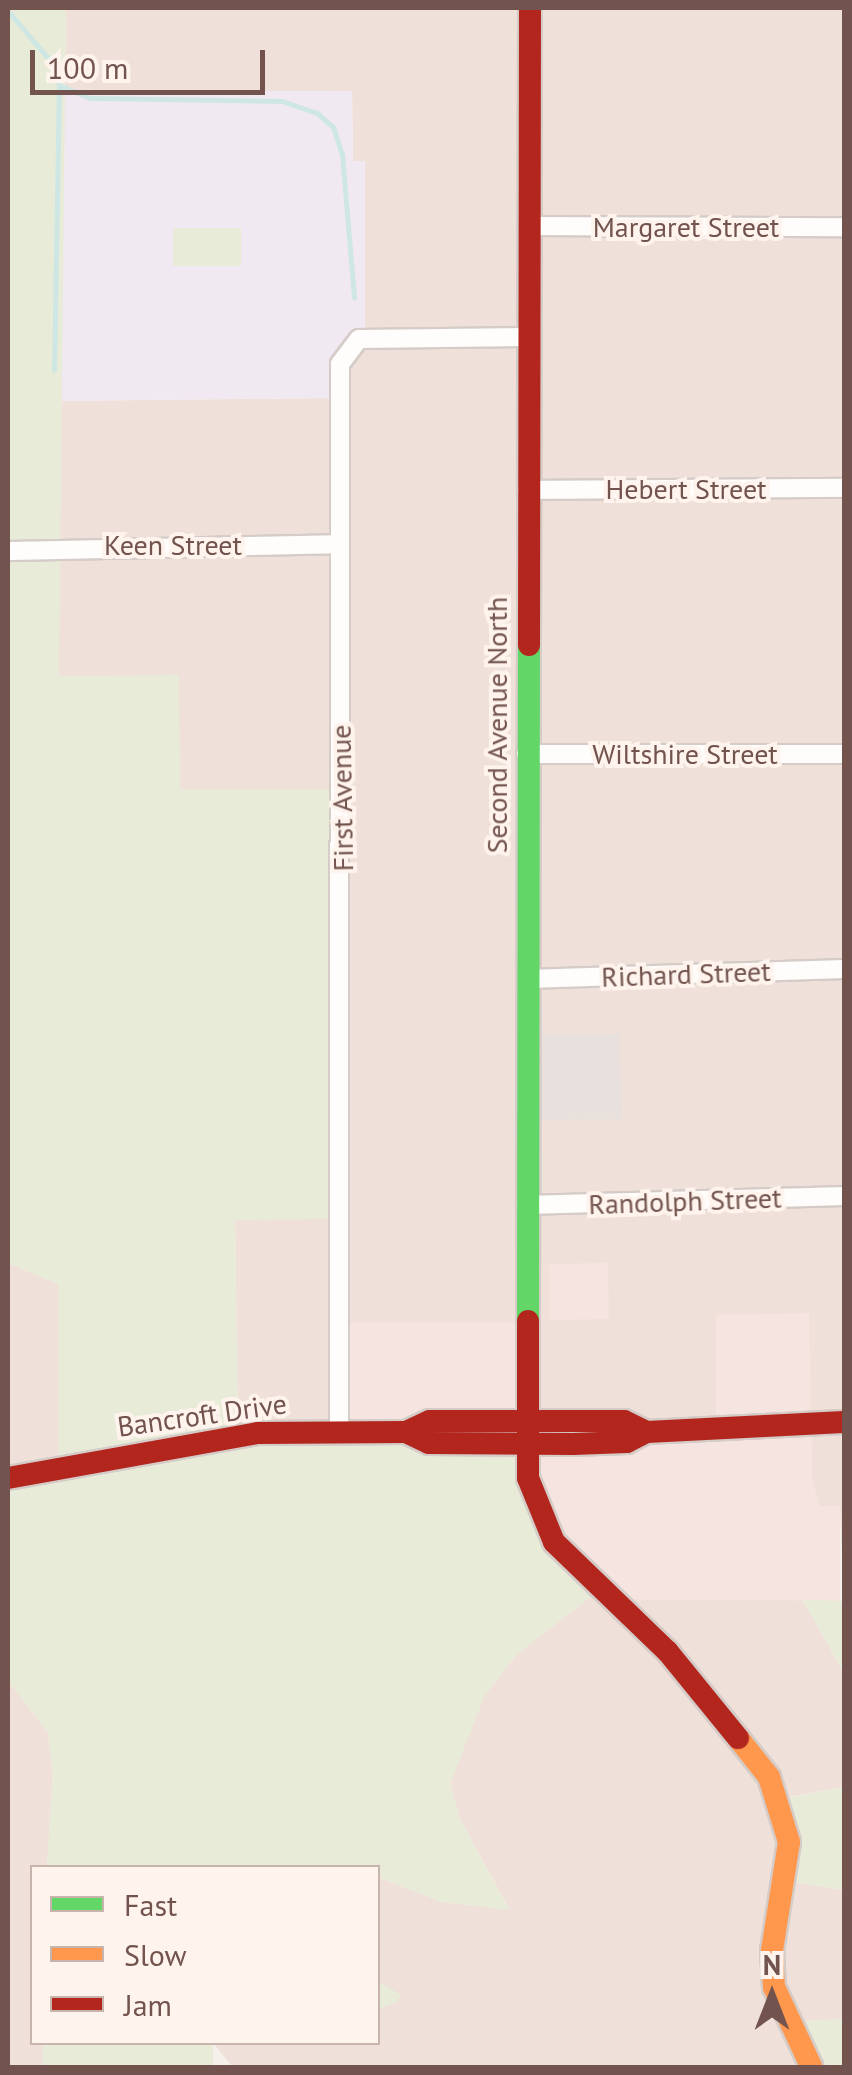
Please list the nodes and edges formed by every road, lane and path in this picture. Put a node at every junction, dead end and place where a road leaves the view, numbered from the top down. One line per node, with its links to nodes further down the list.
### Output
1 (530, 8): 2 (main road, Second Avenue North)
2 (528, 226): 3 (street, Margaret Street); 4 (main road, Second Avenue North)
3 (844, 227)
4 (526, 338): 6 (main road, Second Avenue North); 7 (street, First Avenue)
5 (844, 488): 6 (street, Hebert Street)
6 (527, 490): 9 (main road, Second Avenue North)
7 (338, 544): 8 (street, Keen Street); 17 (street, First Avenue)
8 (8, 551)
9 (526, 754): 10 (street, Wiltshire Street); 12 (main road, Second Avenue North)
10 (844, 754)
11 (844, 969): 12 (street, Richard Street)
12 (527, 979): 14 (main road, Second Avenue North)
13 (844, 1196): 14 (street, Randolph Street)
14 (526, 1205): 16 (main road, Second Avenue North)
15 (844, 1422): 16 (main road, Bancroft Drive)
16 (528, 1432): 17 (main road, Bancroft Drive); 19 (main road, Second Avenue North)
17 (339, 1433): 18 (main road, Bancroft Drive)
18 (8, 1478)
19 (812, 2068)

